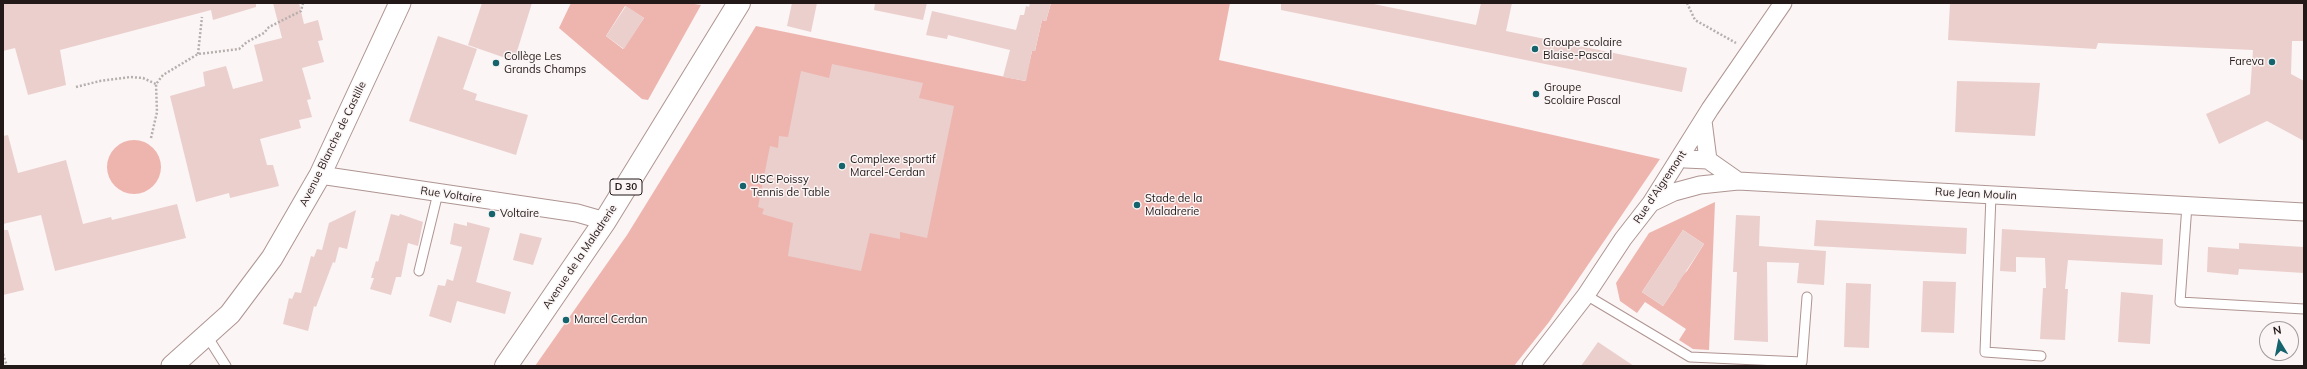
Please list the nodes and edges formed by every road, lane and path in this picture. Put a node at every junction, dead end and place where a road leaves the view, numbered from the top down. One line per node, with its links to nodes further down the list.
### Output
1 (303, 3): 8 (path)
2 (400, 3): 15 (street, Avenue Blanche de Castille)
3 (739, 3): 23 (main road, Avenue de la Maladrerie / D 30)
4 (1687, 3): 7 (path)
5 (1783, 3): 7 (street, Rue d'Aigremont)
6 (202, 17): 8 (path)
7 (1751, 50): 11 (street, Rue d'Aigremont)
8 (198, 54): 9 (path)
9 (156, 84): 10 (path); 12 (path)
10 (76, 87)
11 (1703, 121): 13 (street, Rue d'Aigremont); 14 (street)
12 (151, 138)
13 (1684, 156): 14 (street); 17 (street); 20 (street, Rue d'Aigremont)
14 (1708, 160): 16 (street)
15 (320, 175): 18 (street, Rue Voltaire); 28 (street, Avenue Blanche de Castille)
16 (1738, 181): 17 (street, Rue Jean Moulin); 19 (street, Rue Jean Moulin)
17 (1700, 185): 20 (street, Rue Jean Moulin)
18 (438, 193): 23 (street, Rue Voltaire); 24 (lane)
19 (1991, 194): 21 (street, Rue Jean Moulin); 30 (lane)
20 (1651, 203): 25 (street, Rue d'Aigremont)
21 (2187, 205): 22 (street, Rue Jean Moulin); 27 (lane)
22 (2304, 212)
23 (605, 221): 34 (main road, Avenue de la Maladrerie / D 30)
24 (419, 271)
25 (1586, 295): 26 (lane); 35 (street, Rue d'Aigremont)
26 (1807, 297)
27 (2304, 309)
28 (207, 336): 32 (street, Avenue Blanche de Castille); 33 (lane)
29 (3, 354): 31 (path)
30 (2041, 356)
31 (7, 366)
32 (172, 366)
33 (226, 366)
34 (506, 366)
35 (1531, 366)

